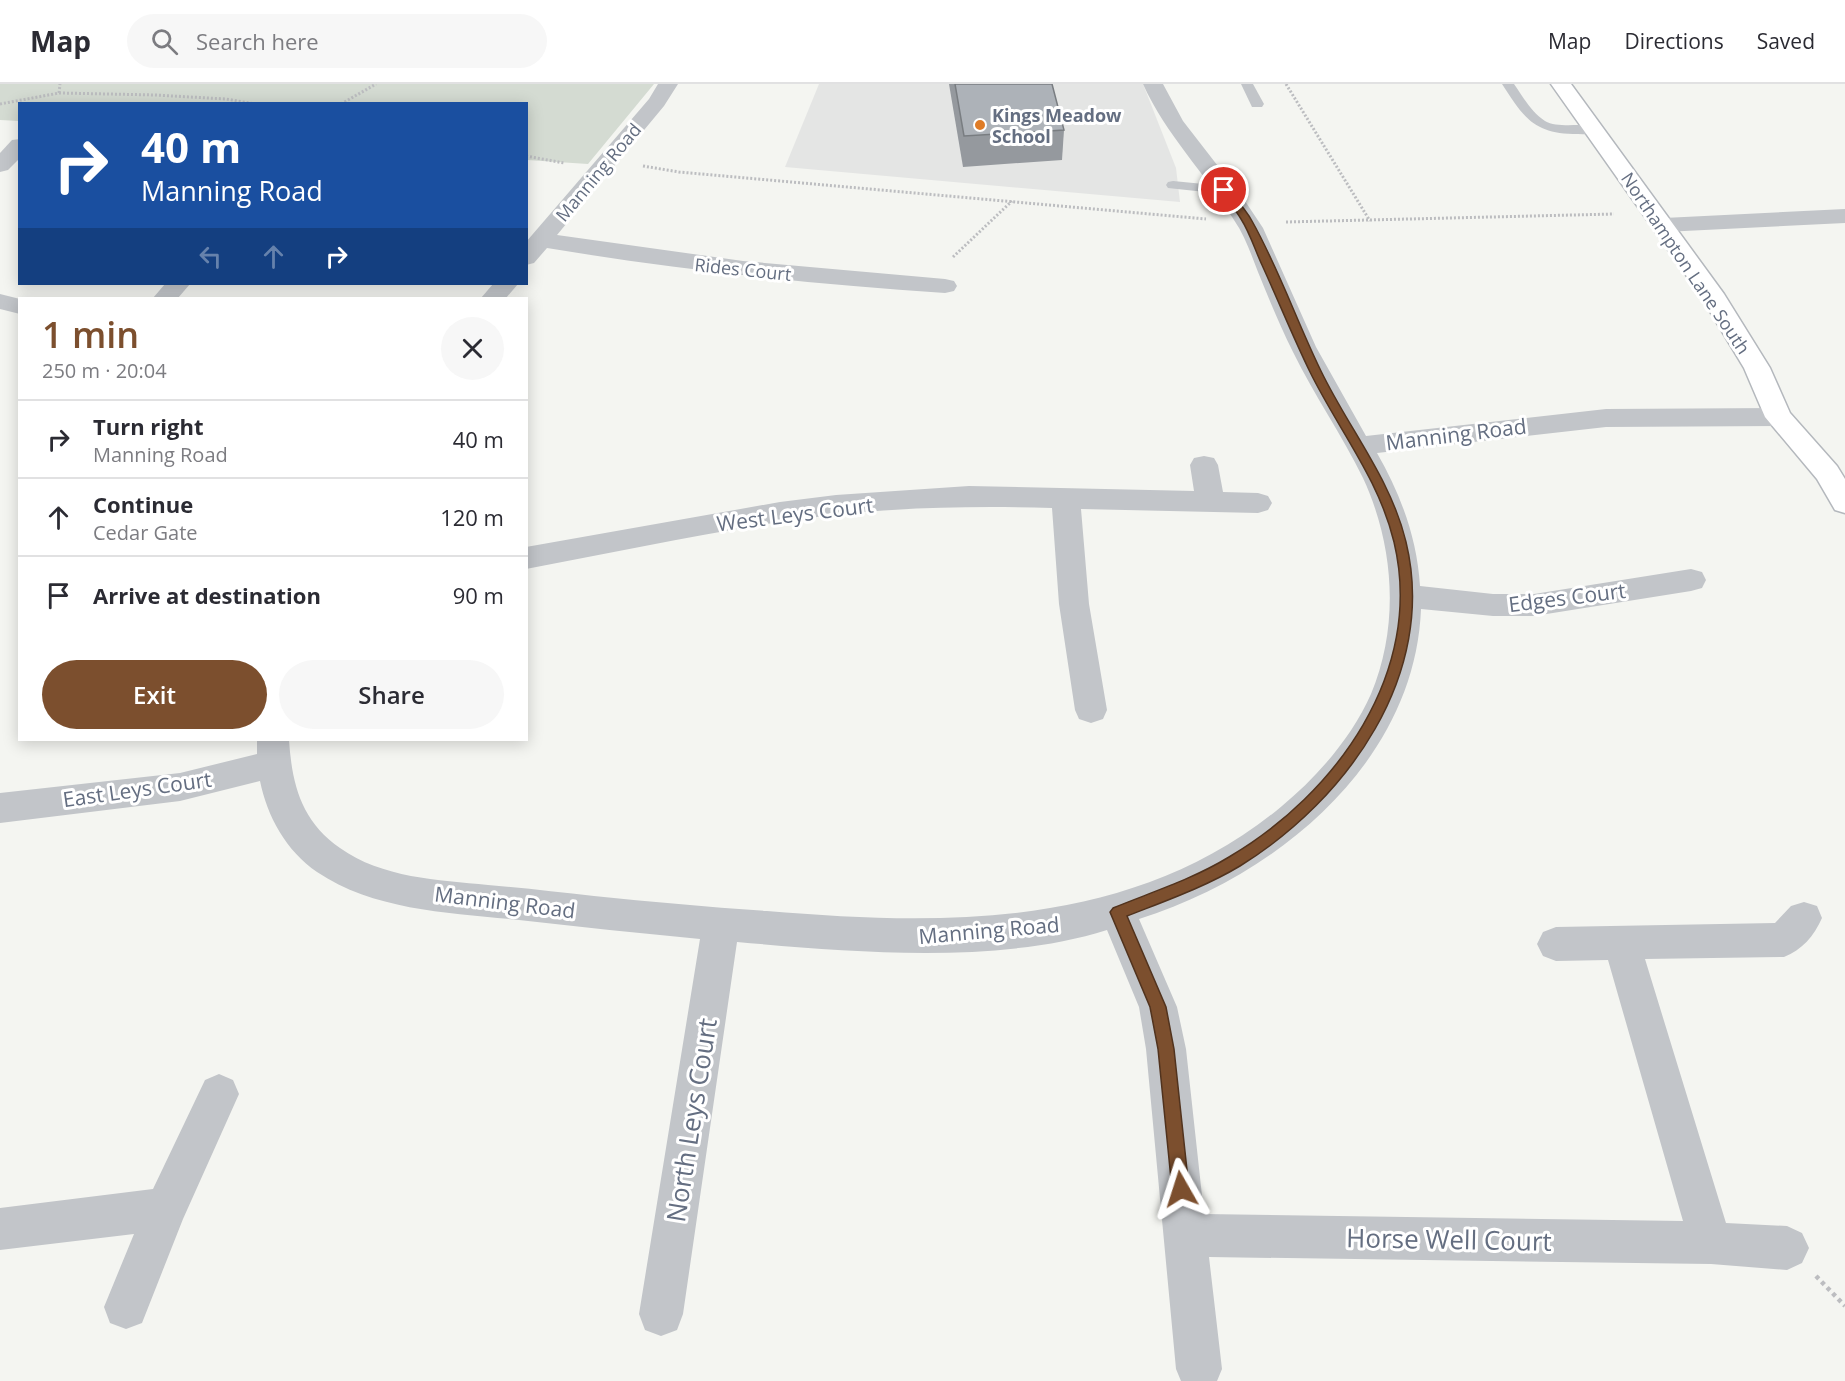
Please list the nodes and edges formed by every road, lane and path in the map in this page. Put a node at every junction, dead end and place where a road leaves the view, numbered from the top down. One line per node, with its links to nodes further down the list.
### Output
1 (60, 84): 9 (path)
2 (376, 84): 11 (path)
3 (668, 84): 18 (street, Manning Road)
4 (1153, 84): 20 (street)
5 (1246, 84): 13 (lane)
6 (1286, 84): 25 (path)
7 (1508, 84): 14 (lane)
8 (1561, 84): 14 (street, Northampton Lane South)
9 (59, 93): 10 (path); 12 (path)
10 (233, 102)
11 (344, 102)
12 (0, 104)
13 (1257, 104)
14 (1593, 130): 22 (street, Northampton Lane South)
15 (18, 147): 17 (street)
16 (528, 156): 18 (path)
17 (0, 165)
18 (605, 165): 21 (path); 27 (street, Manning Road)
19 (1173, 185): 20 (lane)
20 (1224, 190): 24 (street)
21 (1012, 201): 24 (path); 31 (path)
22 (1646, 201): 25 (path); 26 (street, Northampton Lane South)
23 (1844, 217): 26 (street)
24 (1247, 220): 25 (path); 37 (street)
25 (1370, 221)
26 (1664, 225): 36 (street, Northampton Lane South)
27 (542, 240): 28 (street, Manning Road); 31 (street, Rides Court)
28 (528, 256)
29 (177, 285): 32 (street)
30 (505, 285): 33 (street)
31 (935, 285)
32 (166, 297)
33 (494, 297)
34 (0, 301): 35 (street)
35 (18, 306)
36 (1778, 417): 37 (street, Manning Road); 42 (street, Northampton Lane South)
37 (1358, 446): 45 (street, Manning Road)
38 (1204, 465): 40 (street)
39 (1066, 498): 40 (street, West Leys Court); 43 (street, West Leys Court); 46 (street)
40 (1210, 502): 41 (street, West Leys Court)
41 (1258, 503)
42 (1845, 503)
43 (528, 558)
44 (1690, 580): 45 (street, Edges Court)
45 (1406, 596): 49 (street, Manning Road)
46 (1091, 710)
47 (273, 752): 48 (street, East Leys Court); 51 (street, Manning Road)
48 (0, 808)
49 (1118, 912): 51 (street, Manning Road); 57 (street)
50 (1804, 918): 53 (street)
51 (721, 925): 61 (street, North Leys Court)
52 (1556, 944): 53 (street)
53 (1622, 945): 58 (street)
54 (219, 1094): 55 (street)
55 (166, 1209): 56 (street); 60 (street)
56 (0, 1229)
57 (1186, 1235): 58 (street, Horse Well Court); 62 (street)
58 (1711, 1243): 59 (street, Horse Well Court)
59 (1787, 1248)
60 (126, 1307)
61 (661, 1314)
62 (1199, 1369)

